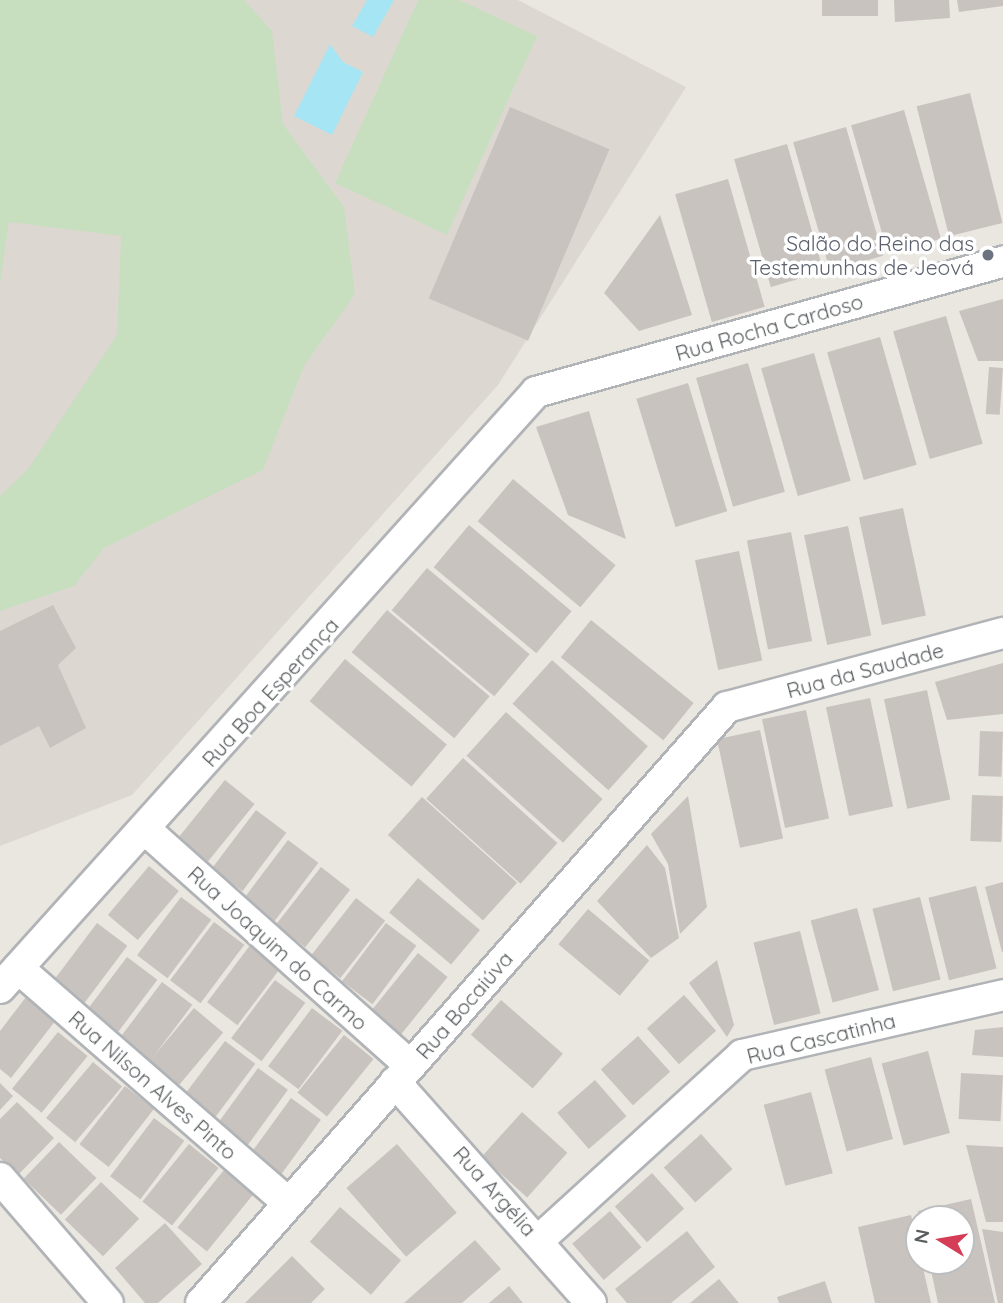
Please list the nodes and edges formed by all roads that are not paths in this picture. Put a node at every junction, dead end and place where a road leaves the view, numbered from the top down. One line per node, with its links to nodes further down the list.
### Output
1 (1003, 262): 2 (street, Rua Rocha Cardoso)
2 (536, 392): 5 (street, Rua Boa Esperança)
3 (1003, 633): 4 (street, Rua da Saudade)
4 (727, 707): 8 (street, Rua Bocaiúva)
5 (147, 831): 6 (street, Rua Boa Esperança); 8 (street, Rua Joaquim do Carmo)
6 (9, 978): 10 (street, Rua Nilson Alves Pinto)
7 (1003, 995): 11 (street, Rua Cascatinha)
8 (403, 1074): 10 (street, Rua Bocaiúva); 11 (street, Rua Argélia)
9 (0, 1178): 12 (street)
10 (288, 1203): 13 (street, Rua Bocaiúva)
11 (539, 1240): 14 (street, Rua Argélia)
12 (108, 1303)
13 (201, 1303)
14 (591, 1303)

